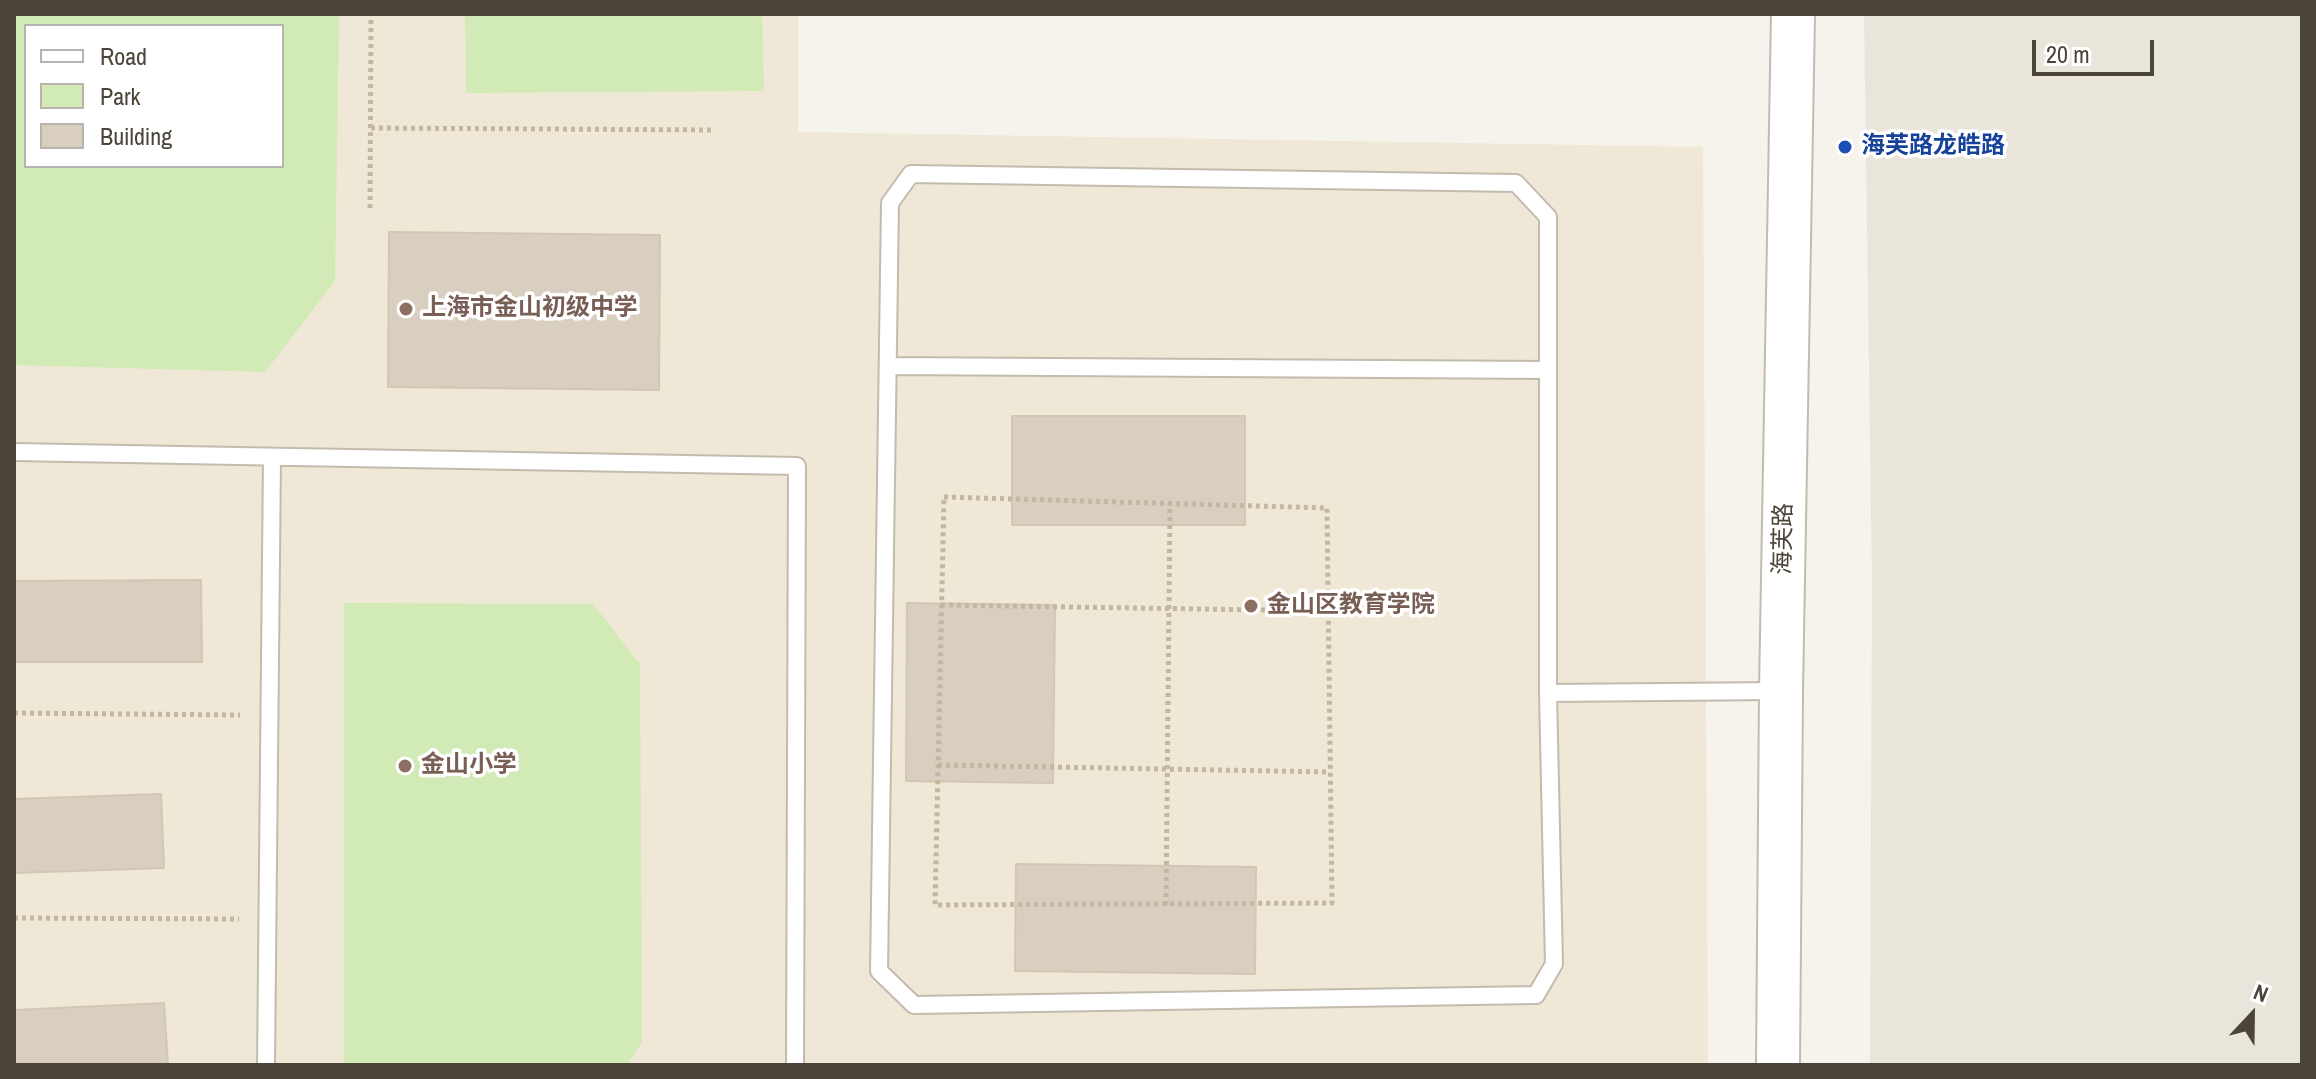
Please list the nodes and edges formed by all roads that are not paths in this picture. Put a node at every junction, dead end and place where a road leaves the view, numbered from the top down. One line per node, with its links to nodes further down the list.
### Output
1 (1793, 14): 6 (street, 海芙路)
2 (888, 366): 3 (lane); 3 (lane); 7 (lane)
3 (1548, 370): 7 (lane)
4 (14, 452): 5 (lane)
5 (272, 457): 8 (lane); 9 (lane)
6 (1781, 691): 7 (lane); 10 (street, 海芙路)
7 (1548, 693)
8 (266, 1065)
9 (795, 1065)
10 (1778, 1065)

